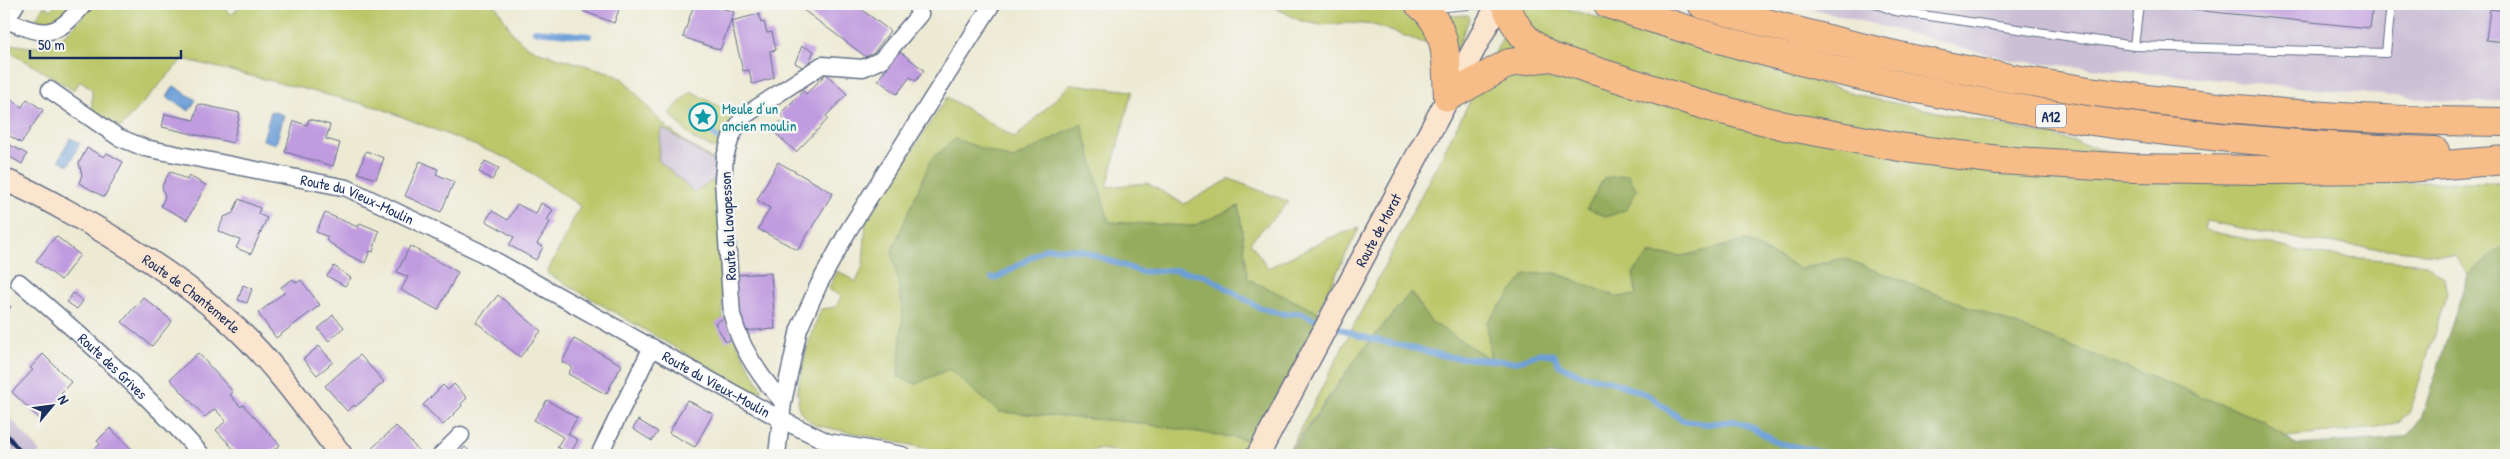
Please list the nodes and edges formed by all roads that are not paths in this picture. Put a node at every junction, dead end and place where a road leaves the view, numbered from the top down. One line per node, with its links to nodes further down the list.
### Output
1 (16, 4): 14 (street)
2 (84, 4): 14 (street)
3 (915, 4): 25 (street, Route du Lavapesson)
4 (992, 4): 25 (street)
5 (1479, 4): 13 (lane)
6 (1498, 4): 18 (main road, Route de Morat)
7 (1505, 4): 16 (highway)
8 (1608, 4): 20 (highway, A12)
9 (1702, 4): 19 (highway, A12)
10 (1877, 4): 15 (lane)
11 (2139, 4): 15 (lane)
12 (2391, 4): 15 (lane)
13 (1422, 6): 18 (highway)
14 (5, 22)
15 (2134, 46)
16 (1551, 57): 18 (highway); 21 (highway)
17 (50, 90): 24 (street, Route du Vieux-Moulin)
18 (1448, 97): 34 (main road, Route de Morat)
19 (2506, 122)
20 (2506, 151)
21 (2506, 160)
22 (4, 180): 29 (main road, Route de Chantemerle)
23 (19, 282): 28 (street, Route des Grives)
24 (652, 347): 26 (street, Route du Vieux-Moulin); 31 (street, Route du Vieux-Moulin)
25 (783, 402): 26 (street)
26 (782, 420): 32 (street); 33 (street, Route du Vieux-Moulin)
27 (461, 435): 30 (street)
28 (202, 455)
29 (341, 455)
30 (441, 455)
31 (599, 455)
32 (777, 455)
33 (902, 455)
34 (1258, 455)

